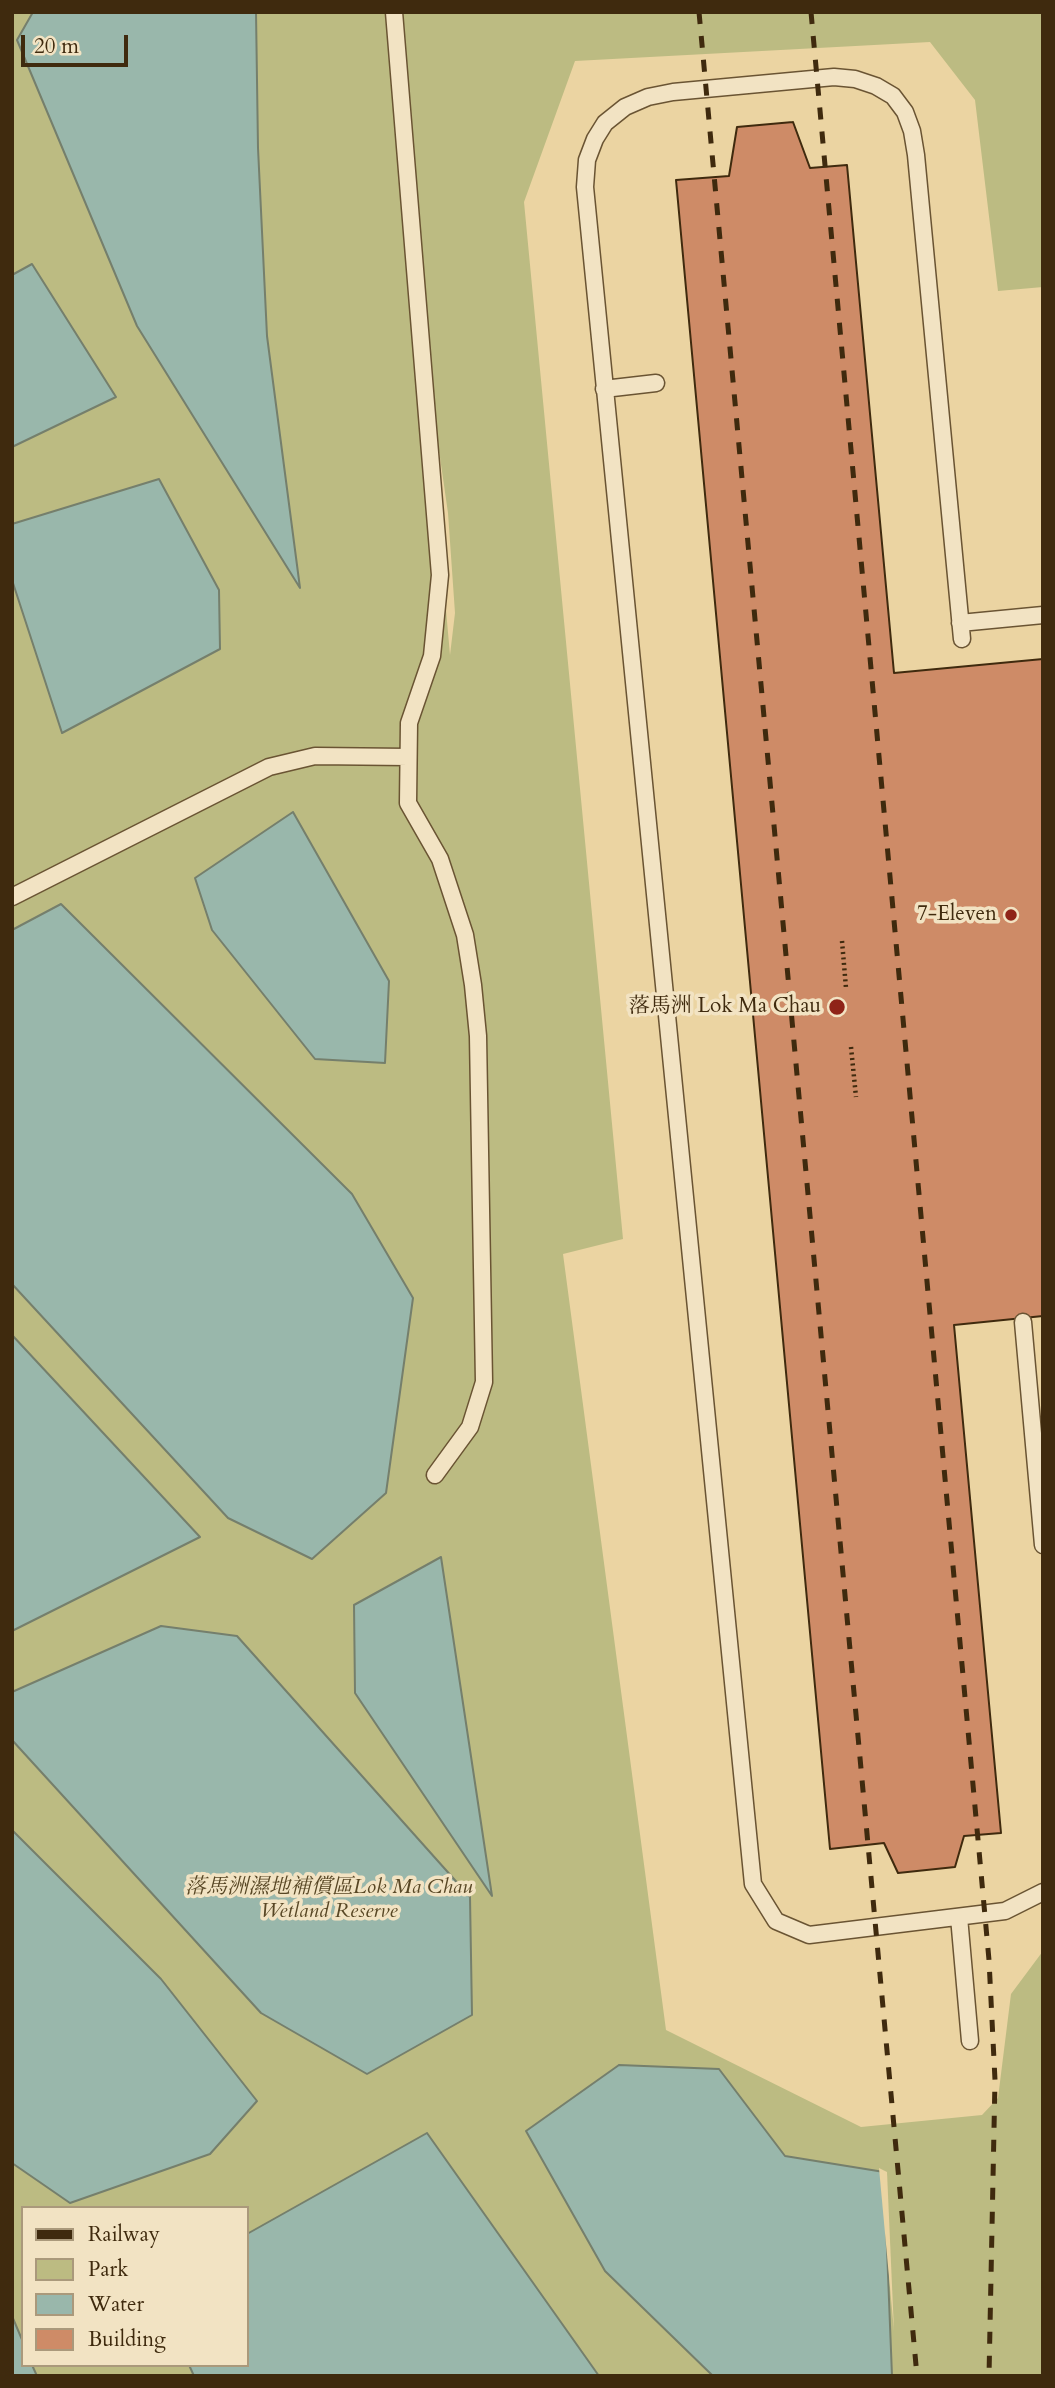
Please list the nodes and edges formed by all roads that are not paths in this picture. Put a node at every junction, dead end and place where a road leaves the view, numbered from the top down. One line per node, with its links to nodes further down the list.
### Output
1 (394, 12): 5 (lane)
2 (656, 383): 3 (lane)
3 (604, 389): 4 (lane); 13 (lane)
4 (1043, 615)
5 (408, 757): 6 (lane); 10 (lane)
6 (12, 897)
7 (1023, 1322): 8 (lane)
8 (1037, 1413): 9 (lane)
9 (1040, 1472): 11 (lane)
10 (435, 1475)
11 (1043, 1545)
12 (1043, 1892): 13 (lane)
13 (959, 1917): 14 (lane)
14 (970, 2041)

